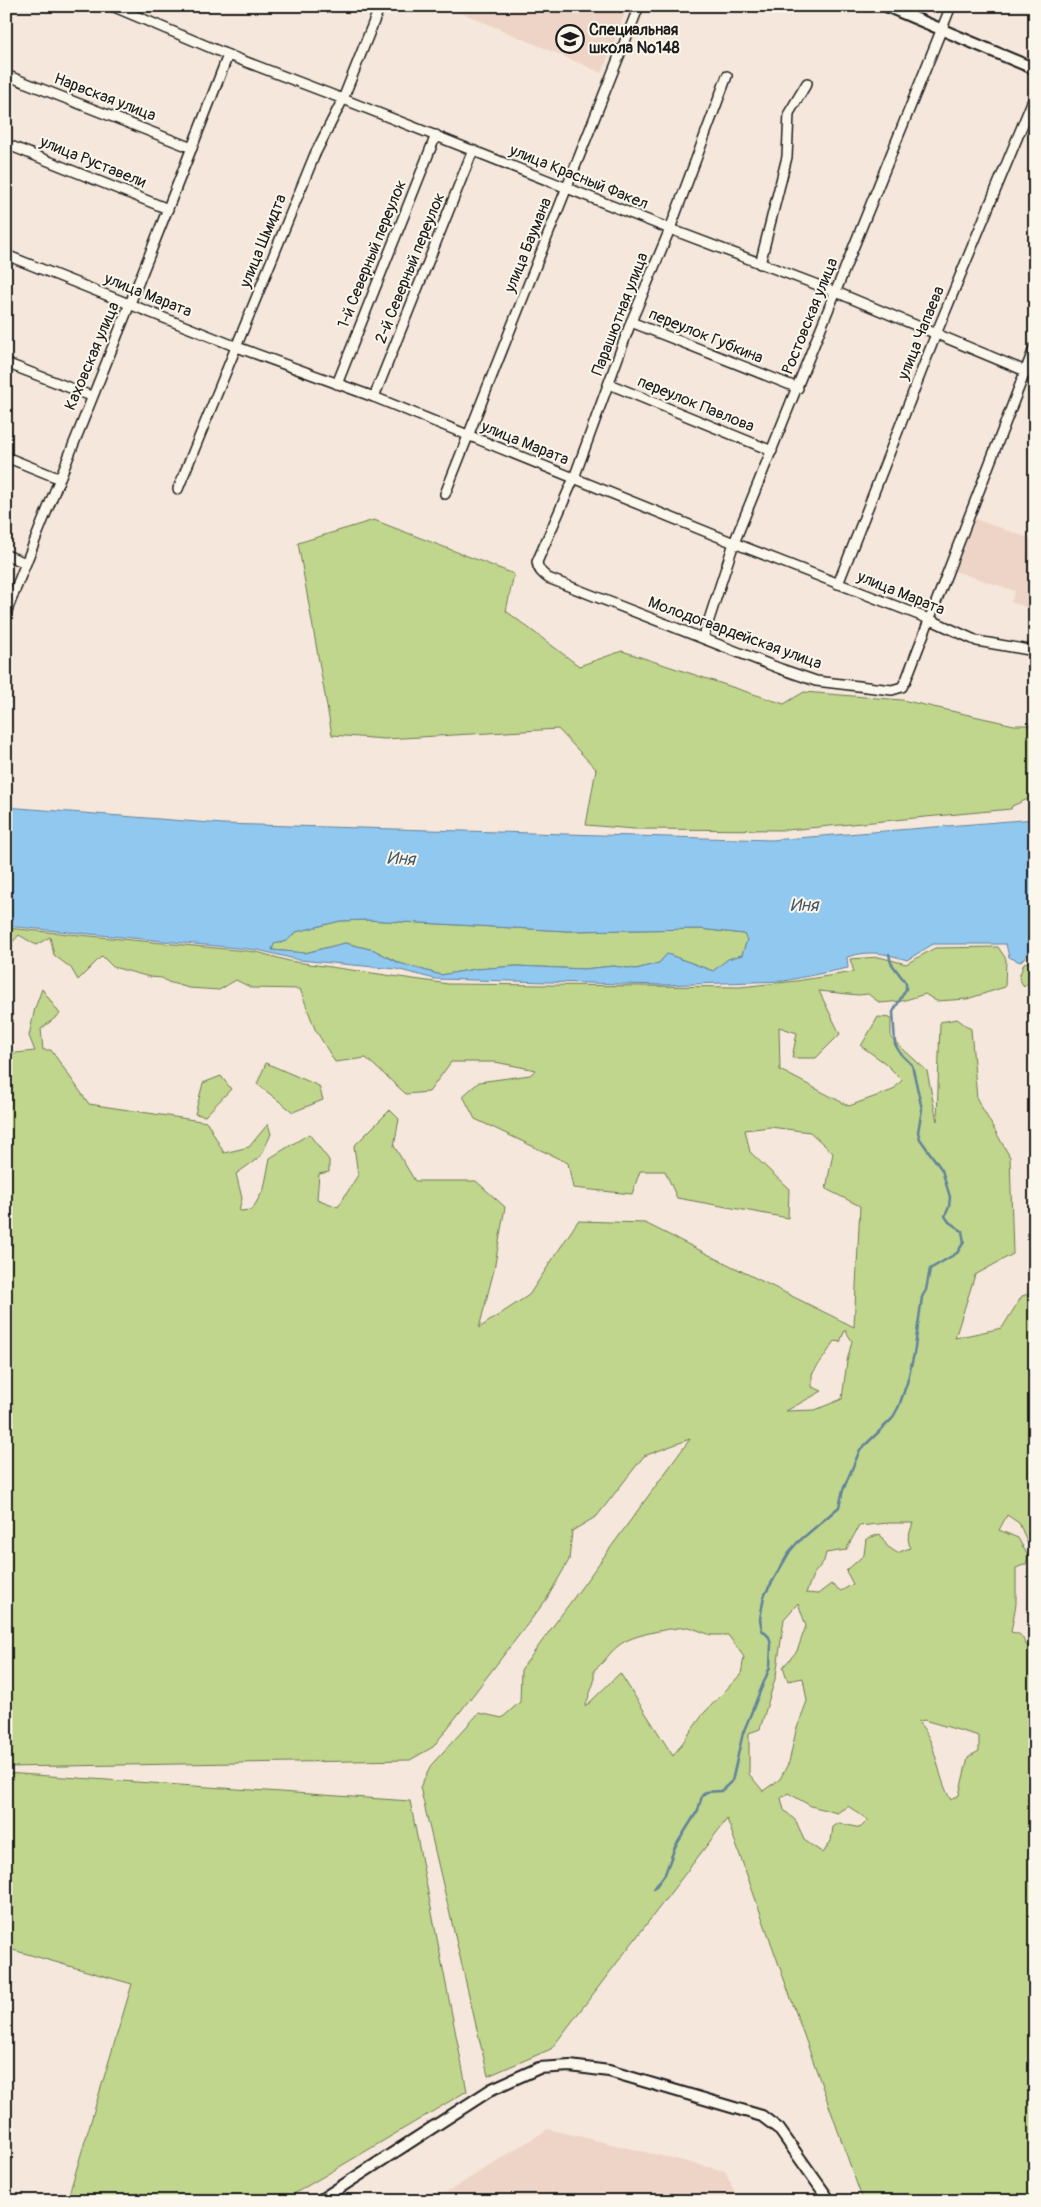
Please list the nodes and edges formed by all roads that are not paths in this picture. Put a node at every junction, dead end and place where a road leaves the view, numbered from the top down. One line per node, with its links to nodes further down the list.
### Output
1 (112, 6): 7 (street, улица Красный Факел)
2 (380, 6): 13 (street, улица Шмидта)
3 (639, 6): 18 (street, улица Баумана)
4 (886, 6): 6 (street)
5 (951, 6): 6 (street, Ростовская улица)
6 (942, 29): 8 (street); 23 (street, Ростовская улица)
7 (228, 55): 13 (street, улица Красный Факел); 16 (street, Каховская улица)
8 (1035, 69)
9 (6, 74): 16 (street, Нарвская улица)
10 (726, 76): 20 (street, Парашютная улица)
11 (807, 83): 22 (street)
12 (1035, 95): 26 (street, улица Чапаева)
13 (343, 99): 14 (street, улица Красный Факел); 28 (street, улица Шмидта)
14 (436, 136): 17 (street, улица Красный Факел); 32 (street, 1-й Северный переулок)
15 (6, 144): 19 (street, улица Руставели)
16 (192, 148): 19 (street, Каховская улица)
17 (473, 150): 18 (street, улица Красный Факел); 36 (street, 2-й Северный переулок)
18 (567, 188): 20 (street, улица Красный Факел); 37 (street, улица Баумана)
19 (168, 209): 24 (street, Каховская улица)
20 (670, 230): 22 (street, улица Красный Факел); 25 (street, Парашютная улица)
21 (6, 255): 24 (street, улица Марата)
22 (760, 264): 23 (street, улица Красный Факел)
23 (836, 292): 26 (street, улица Красный Факел); 34 (street, Ростовская улица)
24 (130, 304): 28 (street, улица Марата); 35 (street, Каховская улица)
25 (631, 322): 33 (street, Парашютная улица); 34 (street, переулок Губкина)
26 (936, 334): 30 (street, улица Красный Факел); 48 (street, улица Чапаева)
27 (1035, 346): 30 (street, Молодогвардейская улица)
28 (237, 347): 32 (street, улица Марата); 42 (street, улица Шмидта)
29 (6, 363): 35 (street)
30 (1025, 371): 31 (street, улица Красный Факел); 50 (street, Молодогвардейская улица)
31 (1035, 375)
32 (337, 384): 36 (street, улица Марата)
33 (609, 384): 38 (street, переулок Павлова); 41 (street, Парашютная улица)
34 (798, 388): 38 (street, Ростовская улица)
35 (91, 396): 40 (street, Каховская улица)
36 (374, 398): 37 (street, улица Марата)
37 (468, 436): 41 (street, улица Марата); 43 (street, улица Баумана)
38 (772, 451): 44 (street, Ростовская улица)
39 (6, 457): 40 (street)
40 (58, 478): 47 (street, Каховская улица)
41 (574, 478): 44 (street, улица Марата); 46 (street, Парашютная улица)
42 (178, 489)
43 (445, 494)
44 (734, 543): 48 (street, улица Марата); 51 (street, Ростовская улица)
45 (6, 556): 47 (street)
46 (537, 562): 51 (street, Молодогвардейская улица)
47 (26, 563): 49 (street, Каховская улица)
48 (838, 584): 50 (street, улица Марата)
49 (6, 613)
50 (930, 619): 51 (street, Молодогвардейская улица); 52 (street, улица Марата)
51 (703, 638)
52 (1035, 651)
53 (319, 2201): 54 (street)
54 (830, 2201)

